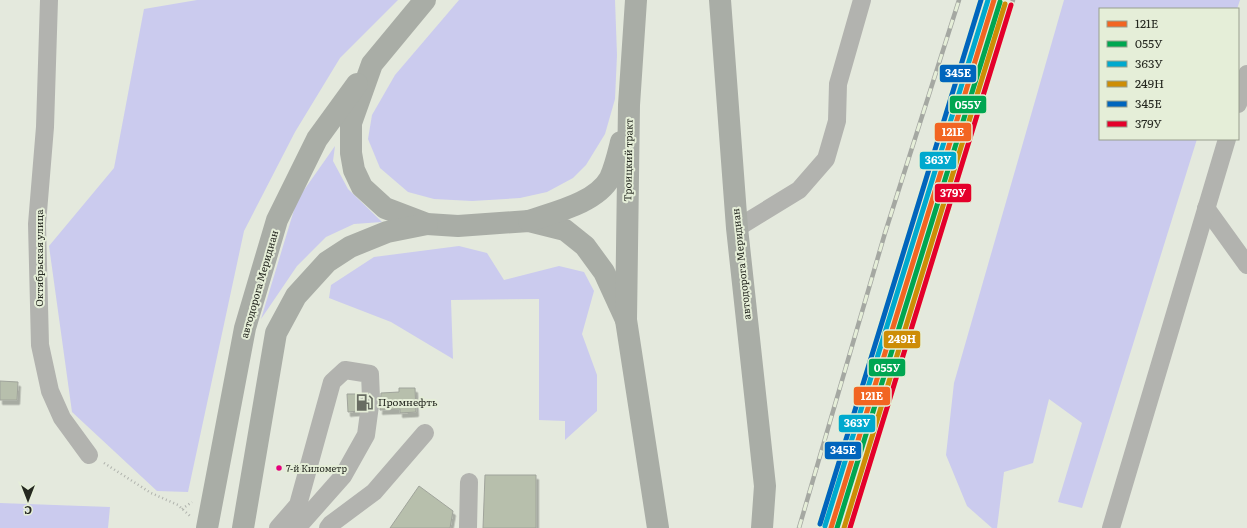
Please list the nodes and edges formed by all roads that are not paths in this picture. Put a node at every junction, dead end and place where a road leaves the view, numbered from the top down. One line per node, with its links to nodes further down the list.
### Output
1 (49, 0): 20 (street, Октябрьская улица)
2 (425, 0): 8 (main road, Троицкий тракт)
3 (628, 0): 7 (main road)
4 (636, 0): 7 (main road, Троицкий тракт)
5 (720, 0): 16 (main road, автодорога Меридиан)
6 (862, 0): 16 (street)
7 (632, 48): 11 (main road, Троицкий тракт)
8 (372, 64): 15 (main road, Троицкий тракт); 22 (main road, автодорога Меридиан)
9 (1247, 74): 10 (street)
10 (1239, 101)
11 (629, 104): 14 (main road); 18 (main road, Троицкий тракт)
12 (1227, 140): 13 (street)
13 (1206, 208): 17 (street); 30 (street)
14 (529, 221): 15 (main road, Троицкий тракт); 18 (main road, Троицкий тракт)
15 (427, 224): 23 (main road)
16 (737, 228): 29 (main road, автодорога Меридиан)
17 (1247, 265)
18 (626, 320): 28 (main road, Троицкий тракт)
19 (425, 433): 26 (street)
20 (89, 455)
21 (469, 482): 27 (street)
22 (200, 523)
23 (248, 524)
24 (278, 528): 25 (street)
25 (297, 528)
26 (328, 528)
27 (468, 528)
28 (658, 528)
29 (762, 528)
30 (1111, 528)

